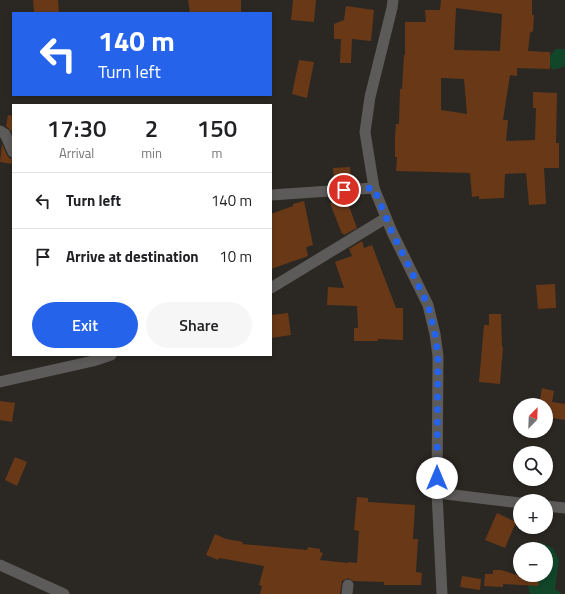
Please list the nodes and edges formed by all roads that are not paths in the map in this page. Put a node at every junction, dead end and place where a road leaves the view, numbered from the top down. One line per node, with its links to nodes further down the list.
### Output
1 (393, 0): 4 (street)
2 (0, 131): 3 (street)
3 (12, 150)
4 (374, 188): 5 (street); 6 (street)
5 (272, 195)
6 (386, 218): 7 (street); 10 (street)
7 (272, 287)
8 (108, 356): 9 (street)
9 (0, 382)
10 (437, 493): 11 (street); 16 (street)
11 (513, 502)
12 (553, 507): 13 (street)
13 (565, 508)
14 (0, 565): 15 (street)
15 (64, 594)
16 (442, 594)

